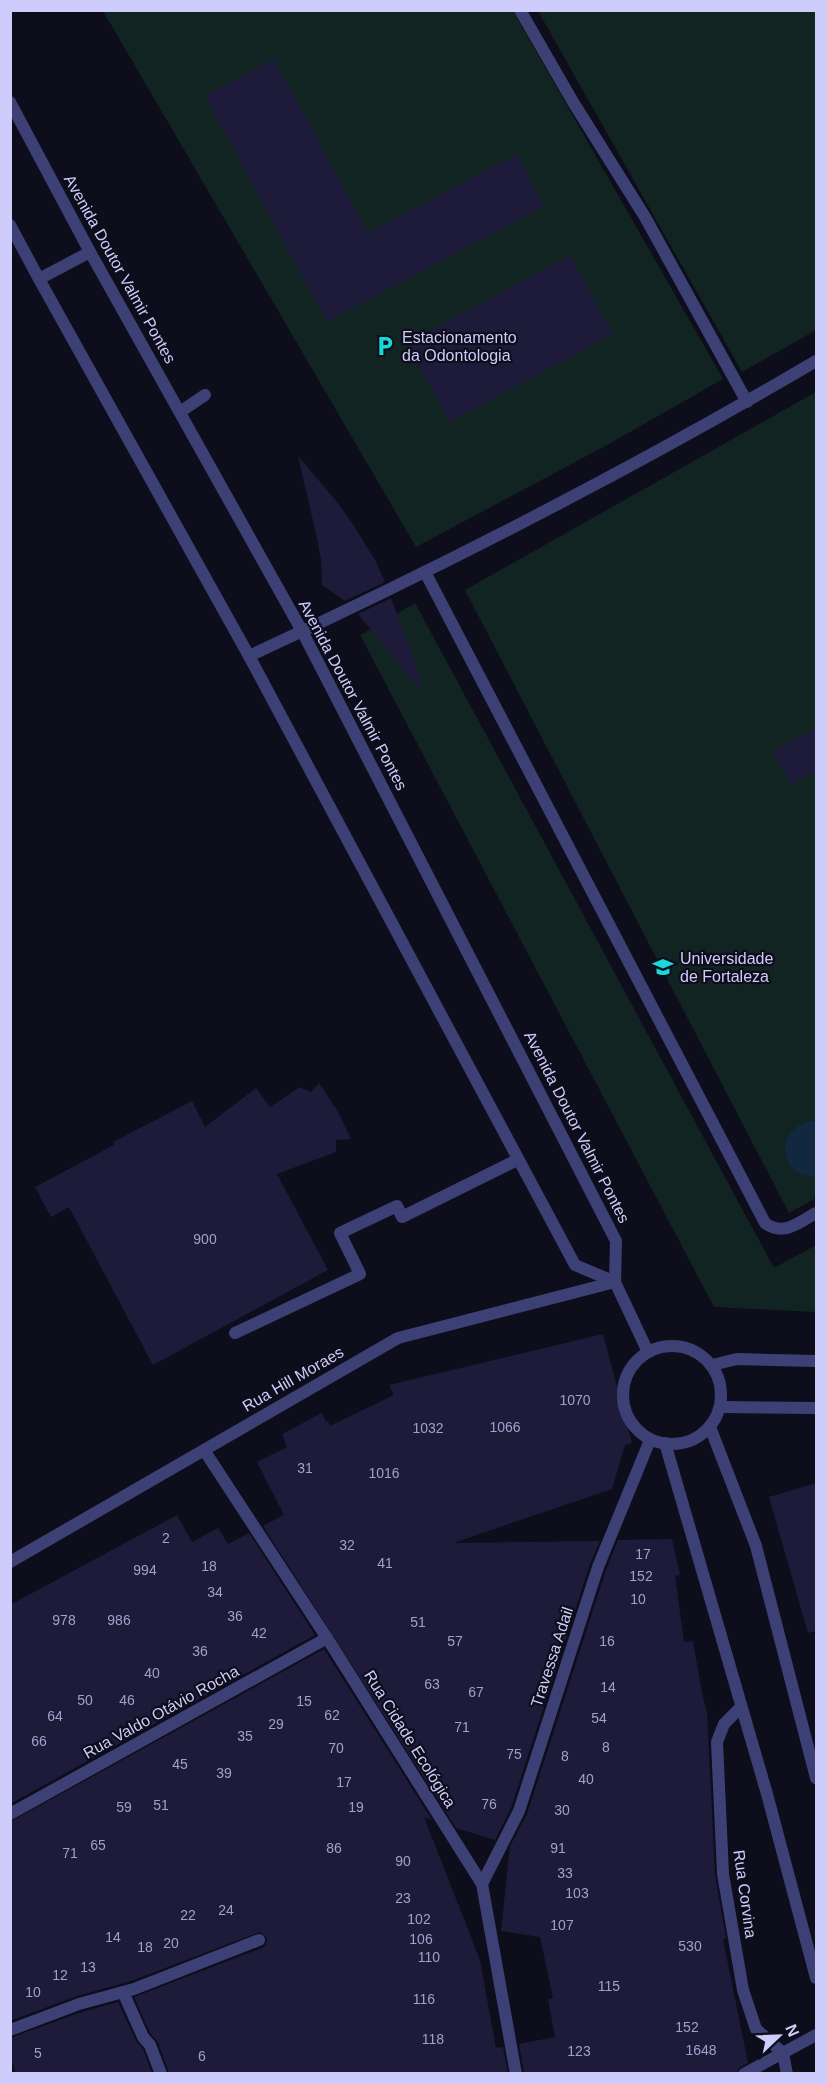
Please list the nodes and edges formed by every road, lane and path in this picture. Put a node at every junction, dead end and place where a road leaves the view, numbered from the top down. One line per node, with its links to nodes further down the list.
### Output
1 (520, 10): 8 (street)
2 (10, 102): 4 (street, Avenida Doutor Valmir Pontes)
3 (10, 225): 5 (street)
4 (90, 252): 5 (street); 9 (street, Avenida Doutor Valmir Pontes)
5 (39, 279): 12 (street)
6 (816, 361): 8 (street)
7 (205, 395): 9 (street)
8 (747, 402): 10 (street)
9 (180, 412): 11 (street, Avenida Doutor Valmir Pontes)
10 (425, 572): 11 (street); 14 (street)
11 (302, 631): 12 (street); 15 (street, Avenida Doutor Valmir Pontes)
12 (249, 656): 13 (street)
13 (517, 1160): 15 (street); 16 (street)
14 (816, 1213)
15 (615, 1282): 17 (street); 25 (street, Rua Hill Moraes)
16 (235, 1334)
17 (648, 1352): 19 (street); 23 (street)
18 (816, 1361): 19 (street)
19 (712, 1365): 20 (street)
20 (721, 1407): 21 (street); 22 (street)
21 (816, 1408)
22 (710, 1427): 24 (street); 29 (street)
23 (650, 1440): 24 (street); 31 (street, Travessa Adail)
24 (665, 1443): 33 (street)
25 (204, 1450): 26 (street, Rua Hill Moraes); 27 (street, Rua Cidade Ecológica)
26 (10, 1562)
27 (327, 1638): 30 (street, Rua Valdo Otávio Rocha); 31 (street, Rua Cidade Ecológica)
28 (738, 1710): 37 (street, Rua Corvina)
29 (816, 1778)
30 (10, 1814)
31 (482, 1884): 39 (street, Rua Cidade Ecológica)
32 (259, 1940): 34 (street)
33 (816, 1978)
34 (123, 1992): 35 (street); 38 (street)
35 (10, 2030)
36 (816, 2035): 37 (street)
37 (783, 2053): 40 (street); 41 (street)
38 (162, 2073)
39 (516, 2073)
40 (744, 2073)
41 (787, 2073)

